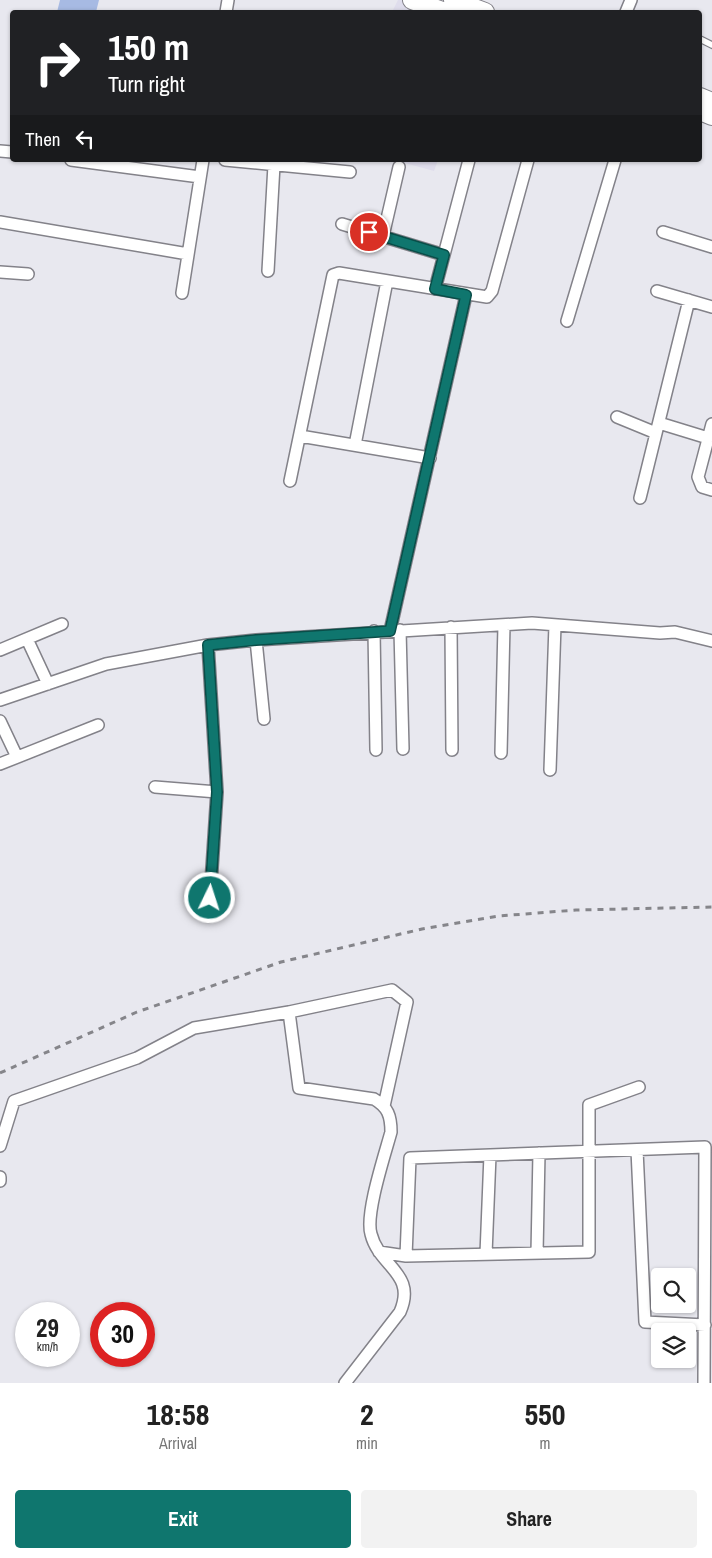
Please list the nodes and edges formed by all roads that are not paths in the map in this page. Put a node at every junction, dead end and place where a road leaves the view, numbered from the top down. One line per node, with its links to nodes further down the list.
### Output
1 (412, 0): 4 (main road)
2 (453, 0): 3 (main road)
3 (480, 9)
4 (440, 10)
5 (86, 162): 14 (street)
6 (203, 162): 14 (street)
7 (245, 162): 11 (street)
8 (468, 162): 21 (street)
9 (527, 162): 29 (street)
10 (614, 162): 32 (street)
11 (274, 165): 13 (street); 22 (street)
12 (399, 167): 18 (street)
13 (350, 172)
14 (200, 177): 20 (street)
15 (0, 222): 20 (street)
16 (342, 224): 18 (street)
17 (663, 232): 19 (street)
18 (383, 236): 21 (street)
19 (712, 247)
20 (188, 254): 28 (street)
21 (444, 255): 26 (street)
22 (268, 270)
23 (0, 272): 24 (street)
24 (28, 274)
25 (387, 281): 26 (street); 36 (street); 38 (street)
26 (435, 289): 29 (street)
27 (657, 291): 30 (street)
28 (182, 293)
29 (466, 295): 39 (street)
30 (689, 300): 31 (street); 35 (street)
31 (712, 307)
32 (567, 321)
33 (617, 417): 35 (street)
34 (712, 424): 37 (street)
35 (657, 428): 37 (street); 42 (street)
36 (300, 436): 38 (street); 40 (street)
37 (708, 438): 41 (street)
38 (355, 445): 39 (street)
39 (430, 458): 47 (street)
40 (290, 481)
41 (712, 490)
42 (640, 498)
43 (62, 624): 49 (street)
44 (504, 625): 45 (street); 46 (street); 62 (street)
45 (555, 625): 51 (street); 65 (street)
46 (450, 628): 47 (street); 61 (street)
47 (395, 630): 48 (street); 59 (street)
48 (374, 632): 50 (street); 60 (street)
49 (27, 638): 53 (street); 54 (street)
50 (256, 640): 52 (street); 56 (street)
51 (712, 641)
52 (208, 645): 54 (street); 67 (street)
53 (0, 650)
54 (48, 684): 55 (street)
55 (0, 700)
56 (264, 719)
57 (0, 721): 63 (street)
58 (98, 725): 63 (street)
59 (403, 749)
60 (376, 750)
61 (452, 750)
62 (501, 753)
63 (17, 757): 64 (street)
64 (0, 764)
65 (550, 770)
66 (155, 787): 67 (street)
67 (217, 792): 68 (street)
68 (210, 898)
69 (289, 1012): 71 (street); 71 (street); 72 (street)
70 (639, 1087): 75 (street)
71 (384, 1106): 81 (street)
72 (0, 1146)
73 (709, 1147): 74 (street); 80 (street)
74 (637, 1150): 75 (street); 86 (street)
75 (590, 1151): 76 (street); 82 (street)
76 (539, 1153): 77 (street); 82 (street)
77 (490, 1155): 83 (street); 84 (street)
78 (0, 1177): 79 (street)
79 (0, 1181)
80 (709, 1210): 85 (street)
81 (380, 1252): 84 (street); 87 (street)
82 (537, 1253): 83 (street)
83 (486, 1254): 84 (street)
84 (406, 1256)
85 (708, 1268): 86 (street)
86 (704, 1325): 88 (street)
87 (345, 1383)
88 (704, 1383)

